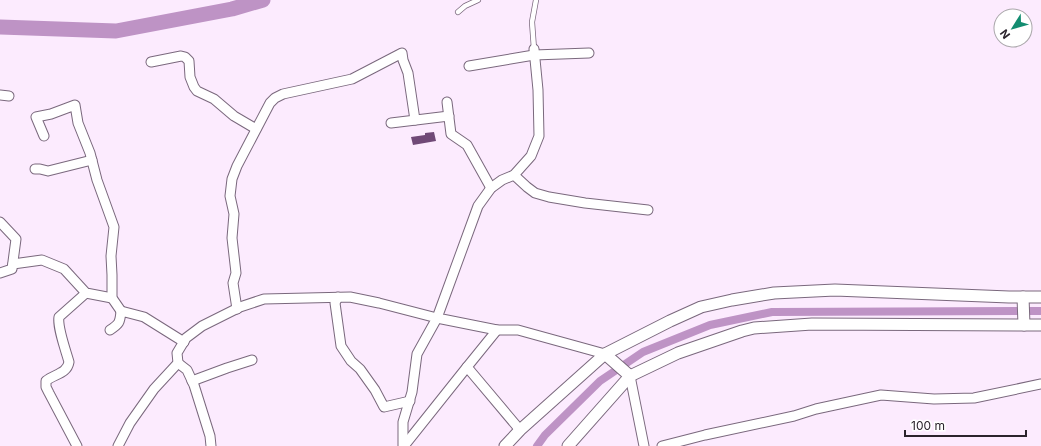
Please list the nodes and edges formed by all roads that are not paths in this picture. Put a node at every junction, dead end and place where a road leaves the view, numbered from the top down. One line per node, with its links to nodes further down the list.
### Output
1 (478, 0): 3 (lane)
2 (536, 0): 4 (lane)
3 (458, 12)
4 (534, 52): 5 (street); 7 (street); 16 (street)
5 (589, 53)
6 (152, 62): 12 (street)
7 (469, 66)
8 (446, 102): 9 (street)
9 (449, 116): 10 (street); 17 (street)
10 (415, 120): 11 (street); 12 (street)
11 (391, 123)
12 (256, 129): 27 (street)
13 (44, 136): 14 (street)
14 (92, 160): 15 (street); 25 (street)
15 (35, 170)
16 (514, 175): 17 (street); 18 (street)
17 (491, 188): 29 (street)
18 (648, 210)
19 (0, 222): 20 (street)
20 (13, 264): 21 (street); 22 (street)
21 (0, 273)
22 (86, 293): 25 (street); 44 (street)
23 (338, 297): 27 (street); 29 (street); 42 (street)
24 (1041, 297): 26 (street)
25 (112, 298): 28 (street)
26 (1023, 301): 30 (street); 35 (street)
27 (237, 309): 34 (street)
28 (121, 311): 32 (street); 34 (street)
29 (437, 318): 33 (street); 42 (street)
30 (1024, 322): 31 (street); 39 (street)
31 (1041, 325)
32 (110, 330)
33 (497, 330): 35 (street); 38 (street)
34 (184, 342): 37 (street)
35 (608, 357): 39 (street); 43 (street)
36 (252, 360): 40 (street)
37 (178, 363): 40 (street); 45 (street)
38 (467, 367): 43 (street); 47 (street)
39 (627, 374): 49 (street); 50 (street)
40 (192, 381): 46 (street)
41 (1041, 384): 51 (street)
42 (410, 401): 47 (street)
43 (520, 430): 48 (street)
44 (77, 446)
45 (118, 446)
46 (211, 446)
47 (403, 446)
48 (505, 446)
49 (568, 446)
50 (644, 446)
51 (662, 446)

